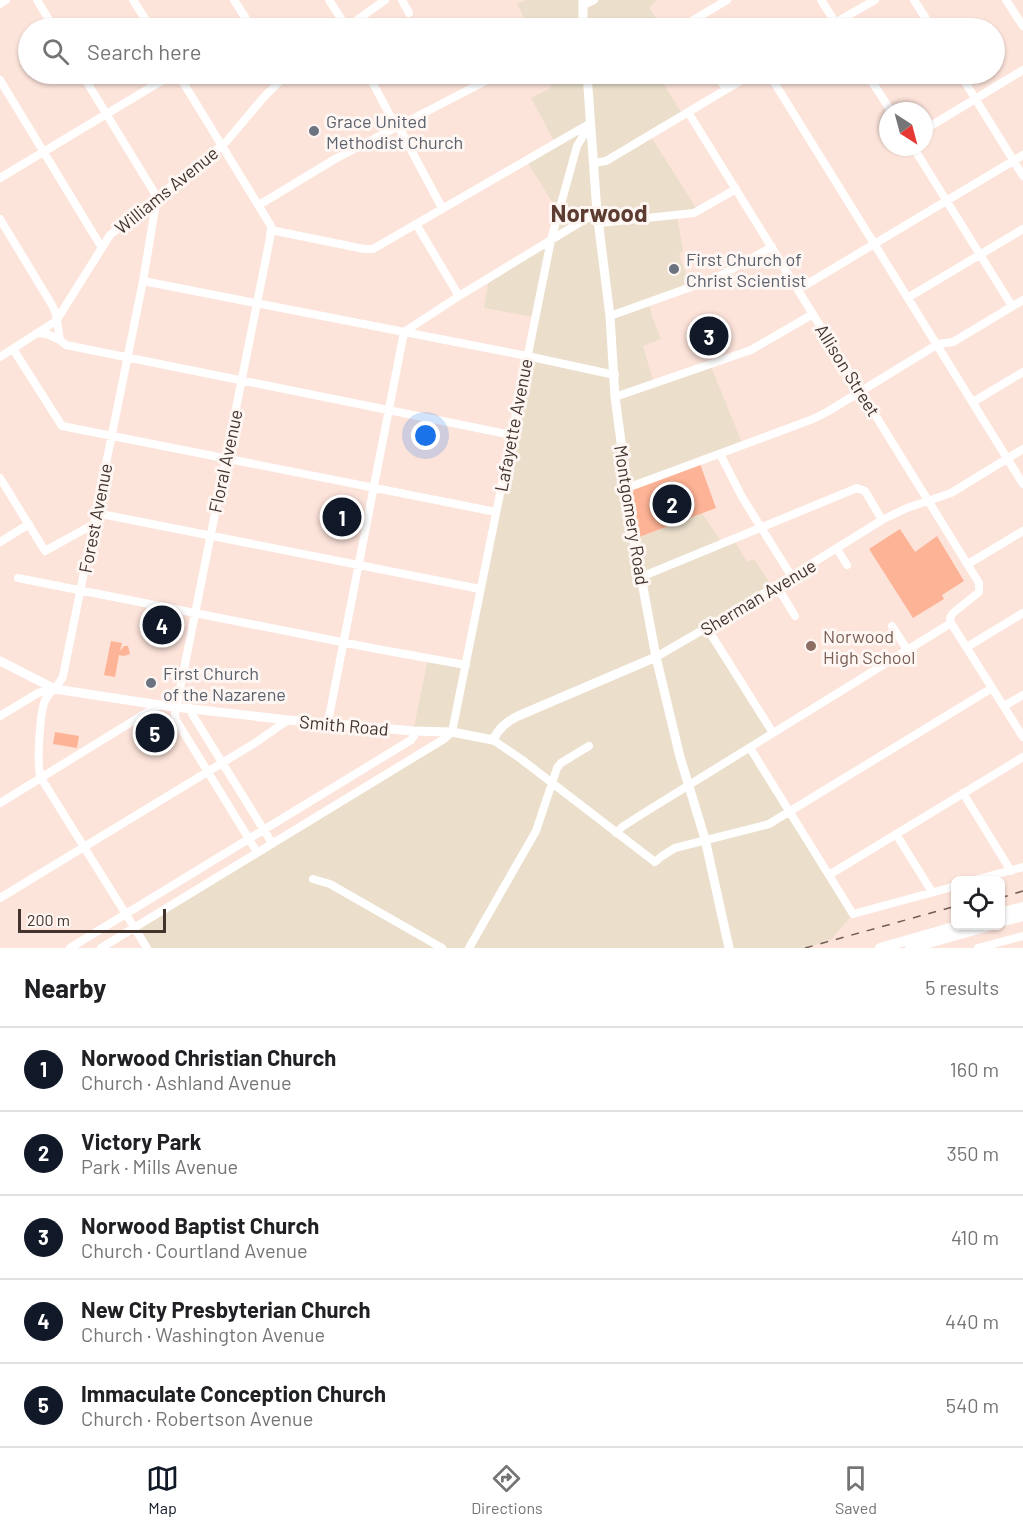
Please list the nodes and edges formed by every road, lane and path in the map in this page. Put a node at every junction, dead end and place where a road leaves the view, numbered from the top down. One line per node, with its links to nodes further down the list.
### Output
1 (6, 0): 15 (street)
2 (37, 0): 17 (street)
3 (133, 0): 18 (street)
4 (234, 0): 19 (street)
5 (330, 0): 20 (street)
6 (385, 0): 21 (street)
7 (402, 0): 16 (street)
8 (594, 0): 14 (street)
9 (727, 0): 23 (street)
10 (821, 0): 24 (street)
11 (874, 0): 25 (street)
12 (914, 0): 26 (street)
13 (1006, 0): 27 (street)
14 (583, 3): 22 (main road)
15 (0, 4)
16 (410, 13)
17 (48, 18)
18 (145, 18)
19 (246, 18)
20 (340, 18)
21 (360, 18)
22 (584, 18)
23 (698, 18)
24 (832, 18)
25 (848, 18)
26 (926, 18)
27 (1023, 26)
28 (1023, 70): 30 (street)
29 (0, 81): 53 (street)
30 (1005, 81)
31 (88, 84): 48 (street)
32 (156, 84): 48 (street)
33 (184, 84): 52 (street)
34 (275, 84): 52 (street, Williams Avenue)
35 (373, 84): 51 (street)
36 (480, 84): 51 (street)
37 (588, 84): 49 (main road, Montgomery Road)
38 (723, 84): 44 (street)
39 (735, 84): 44 (street)
40 (775, 84): 72 (street)
41 (873, 84): 46 (street)
42 (966, 84): 45 (street)
43 (1000, 84): 45 (street)
44 (726, 89): 47 (street)
45 (976, 99): 50 (street); 56 (street)
46 (885, 102)
47 (688, 112): 57 (street); 60 (street, Allison Street)
48 (106, 114): 53 (street); 61 (street)
49 (591, 123): 57 (main road, Montgomery Road); 64 (street); 71 (street, Lafayette Avenue)
50 (933, 125)
51 (398, 127): 63 (street); 64 (street)
52 (221, 146): 61 (street, Williams Avenue); 63 (street)
53 (43, 152): 59 (street); 74 (street)
54 (1023, 155): 56 (street)
55 (918, 156): 62 (street)
56 (1013, 161): 58 (street); 62 (street)
57 (594, 163): 65 (main road, Montgomery Road)
58 (1023, 176)
59 (0, 178)
60 (736, 189): 67 (street); 73 (street, Allison Street)
61 (157, 197): 74 (street, Williams Avenue); 76 (street, Forest Avenue)
62 (946, 201): 72 (street); 75 (street)
63 (259, 205): 70 (street)
64 (442, 208): 68 (street)
65 (597, 212): 67 (main road, Montgomery Road); 71 (street)
66 (0, 219): 85 (street)
67 (599, 223): 84 (main road, Montgomery Road)
68 (416, 224): 70 (street); 78 (street)
69 (1023, 229): 75 (street)
70 (271, 230): 81 (street, Floral Avenue)
71 (551, 240): 78 (street); 91 (street, Lafayette Avenue)
72 (874, 244): 77 (street); 79 (street)
73 (772, 247): 77 (street, Allison Street); 84 (street)
74 (102, 248): 85 (street, Williams Avenue)
75 (980, 255): 79 (street); 82 (street)
76 (143, 281): 81 (street); 93 (street, Forest Avenue)
77 (799, 290): 83 (street, Allison Street)
78 (459, 296): 86 (street)
79 (909, 297): 89 (street)
80 (1023, 300): 82 (street)
81 (257, 303): 86 (street); 96 (street, Floral Avenue)
82 (1012, 306): 89 (street)
83 (813, 314): 97 (street, Allison Street); 98 (street)
84 (610, 316): 95 (main road, Montgomery Road)
85 (56, 321): 87 (street, Williams Avenue); 88 (street)
86 (404, 332): 91 (street); 100 (street)
87 (37, 333): 88 (street); 90 (street, Williams Avenue)
88 (60, 340): 93 (street)
89 (938, 344): 97 (street); 99 (street)
90 (13, 349): 92 (street, Williams Avenue); 101 (street)
91 (527, 356): 95 (street); 102 (street, Lafayette Avenue)
92 (0, 357)
93 (127, 358): 96 (street); 101 (street, Forest Avenue)
94 (1023, 372): 99 (street)
95 (615, 375): 98 (main road, Montgomery Road)
96 (242, 381): 100 (street); 105 (street, Floral Avenue)
97 (861, 392): 104 (street); 111 (street, Allison Street)
98 (615, 397): 110 (main road, Montgomery Road)
99 (973, 402): 106 (street)
100 (390, 410): 102 (street); 109 (street)
101 (112, 435): 105 (street); 113 (street, Forest Avenue)
102 (512, 435): 112 (street, Lafayette Avenue)
103 (1023, 449): 106 (street, Sherman Avenue)
104 (720, 454): 110 (street); 117 (street)
105 (226, 458): 109 (street); 119 (street, Floral Avenue)
106 (1007, 459): 108 (street); 111 (street, Sherman Avenue)
107 (0, 478): 115 (street)
108 (1023, 483)
109 (374, 487): 112 (street); 122 (street)
110 (627, 488): 125 (main road, Montgomery Road)
111 (929, 501): 114 (street, Sherman Avenue); 123 (street, Allison Street)
112 (496, 512): 129 (street, Lafayette Avenue)
113 (96, 513): 116 (street, Forest Avenue); 119 (street)
114 (882, 520): 117 (street); 121 (street, Sherman Avenue)
115 (29, 524): 116 (street); 120 (street)
116 (94, 524): 130 (street, Forest Avenue)
117 (761, 527): 125 (street); 126 (street)
118 (1023, 531): 123 (street)
119 (210, 535): 122 (street); 132 (street, Floral Avenue)
120 (0, 542)
121 (837, 549): 124 (street); 126 (street, Sherman Avenue)
122 (359, 564): 129 (street); 137 (street)
123 (968, 564): 134 (street, Allison Street)
124 (847, 565)
125 (641, 577): 140 (main road, Montgomery Road)
126 (792, 577): 128 (street, Sherman Avenue)
127 (18, 578): 130 (street)
128 (777, 586): 133 (street); 136 (street, Sherman Avenue)
129 (480, 588): 142 (street, Lafayette Avenue)
130 (81, 591): 132 (street); 144 (street, Forest Avenue)
131 (1023, 613): 138 (street)
132 (196, 614): 137 (street); 148 (street, Floral Avenue)
133 (795, 616)
134 (951, 623): 138 (street); 139 (street)
135 (892, 626): 139 (street)
136 (707, 628): 140 (street, Sherman Avenue); 155 (street)
137 (344, 642): 142 (street); 152 (street)
138 (967, 647): 143 (street)
139 (908, 651): 155 (street)
140 (656, 657): 157 (main road, Sherman Avenue); 165 (main road, Montgomery Road)
141 (0, 661): 144 (main road, Smith Road)
142 (466, 665): 154 (street, Lafayette Avenue)
143 (992, 688): 147 (street); 168 (street)
144 (55, 689): 146 (main road, Smith Road); 150 (street); 163 (street, Forest Avenue)
145 (1023, 695): 147 (street)
146 (159, 705): 148 (main road, Smith Road); 163 (street)
147 (1004, 706): 156 (street)
148 (176, 707): 149 (main road, Smith Road); 162 (street)
149 (193, 709): 151 (main road, Smith Road); 161 (street)
150 (0, 716)
151 (288, 720): 152 (main road, Smith Road); 161 (street)
152 (328, 722): 153 (main road, Smith Road)
153 (417, 731): 154 (main road, Smith Road); 169 (street)
154 (452, 732): 157 (main road, Smith Road); 174 (street)
155 (773, 733): 159 (street)
156 (1023, 737)
157 (493, 740): 164 (street, Smith Road)
158 (589, 746): 164 (street)
159 (750, 748): 165 (street); 168 (street)
160 (1023, 757): 166 (street)
161 (222, 762): 162 (street); 169 (street)
162 (208, 771): 172 (street); 175 (street)
163 (41, 778): 167 (street); 175 (street, Forest Avenue)
164 (552, 784): 170 (street, Smith Road); 198 (street)
165 (688, 786): 170 (street); 173 (main road, Montgomery Road)
166 (963, 793): 171 (street); 178 (street)
167 (0, 803)
168 (789, 811): 173 (street); 179 (street)
169 (263, 828): 172 (street); 174 (street)
170 (616, 833): 173 (street, Smith Road)
171 (896, 834): 179 (street); 183 (street)
172 (248, 837): 176 (street); 187 (street)
173 (705, 839): 199 (main road, Montgomery Road)
174 (272, 843): 176 (street)
175 (85, 847): 184 (street); 187 (street, Forest Avenue)
176 (257, 852): 190 (street)
177 (1023, 867): 178 (street)
178 (1011, 871): 180 (street)
179 (829, 875): 183 (street)
180 (991, 876)
181 (313, 879): 197 (street)
182 (951, 887): 183 (street)
183 (932, 892)
184 (0, 898)
185 (1023, 907): 186 (highway)
186 (1005, 912)
187 (126, 914): 190 (street, Forest Avenue); 194 (street)
188 (1023, 916): 189 (highway)
189 (1005, 921)
190 (134, 928): 195 (street); 196 (street, Forest Avenue)
191 (951, 928): 200 (highway)
192 (975, 930): 201 (highway)
193 (1023, 936): 202 (street)
194 (70, 948)
195 (101, 948)
196 (147, 948)
197 (442, 948)
198 (469, 948)
199 (729, 948)
200 (880, 948)
201 (910, 948)
202 (978, 948)

